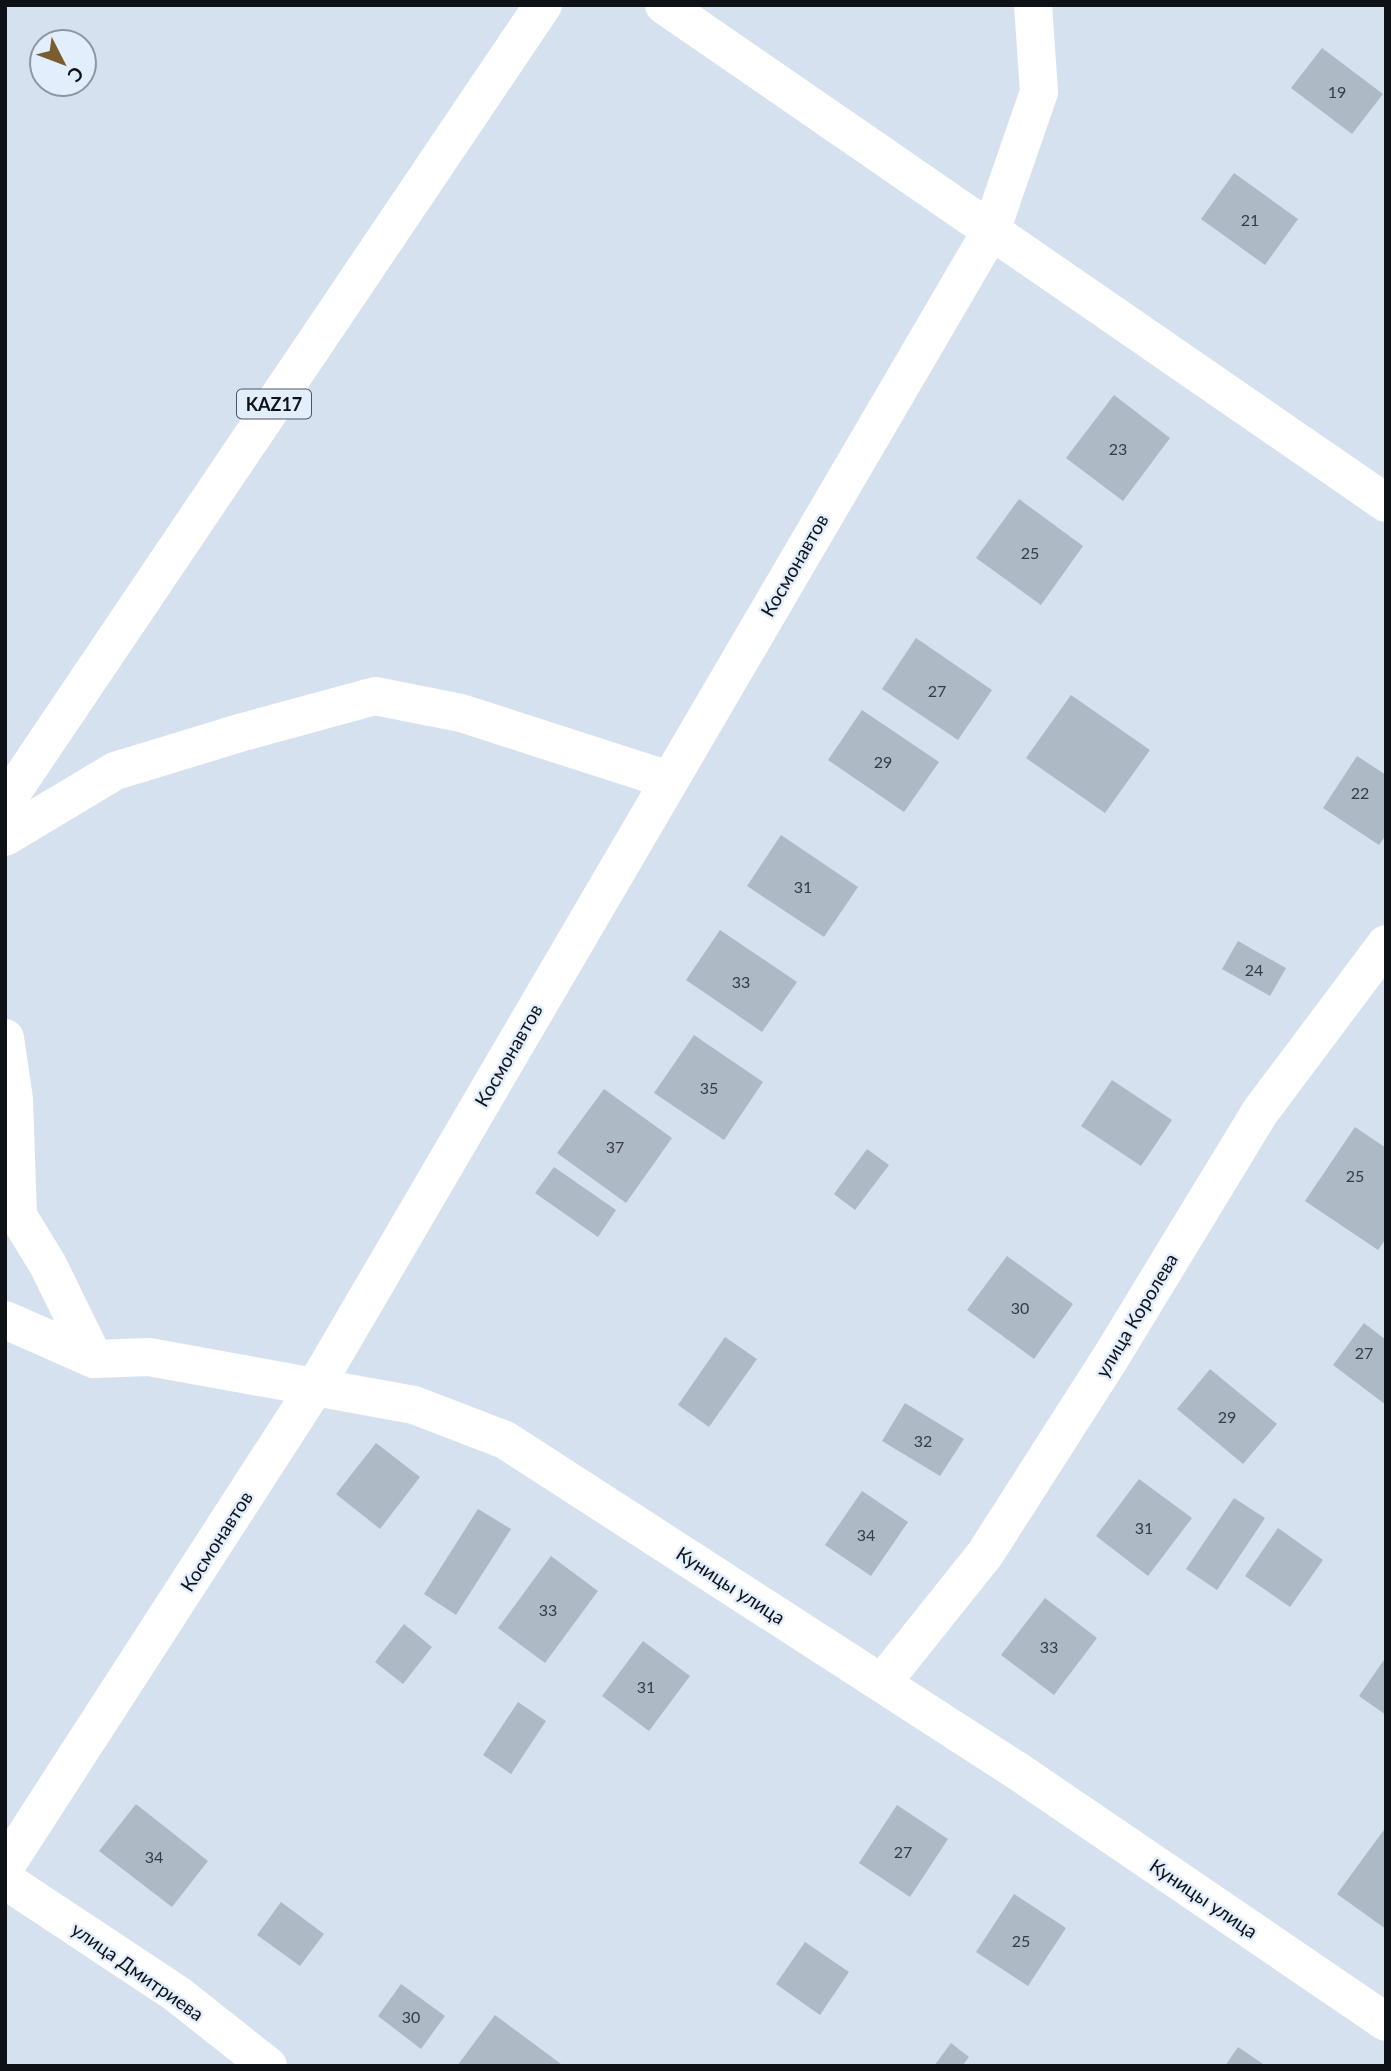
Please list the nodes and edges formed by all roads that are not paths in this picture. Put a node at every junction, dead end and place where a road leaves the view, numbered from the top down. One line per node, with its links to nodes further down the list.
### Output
1 (543, 5): 7 (street, KAZ17)
2 (664, 5): 4 (street)
3 (1033, 5): 4 (street, Космонавтов)
4 (990, 230): 5 (street); 6 (street, Космонавтов)
5 (1386, 503)
6 (669, 780): 8 (street); 13 (street, Космонавтов)
7 (5, 803)
8 (5, 837)
9 (1386, 944): 14 (street, улица Королева)
10 (5, 1038): 12 (street)
11 (5, 1320): 12 (street, Куницы улица)
12 (94, 1359): 13 (street, Куницы улица)
13 (315, 1387): 14 (street, Куницы улица); 15 (street, Космонавтов)
14 (882, 1683): 17 (street, Куницы улица)
15 (5, 1867)
16 (5, 1881): 18 (street, улица Дмитриева)
17 (1386, 2022)
18 (268, 2066)

